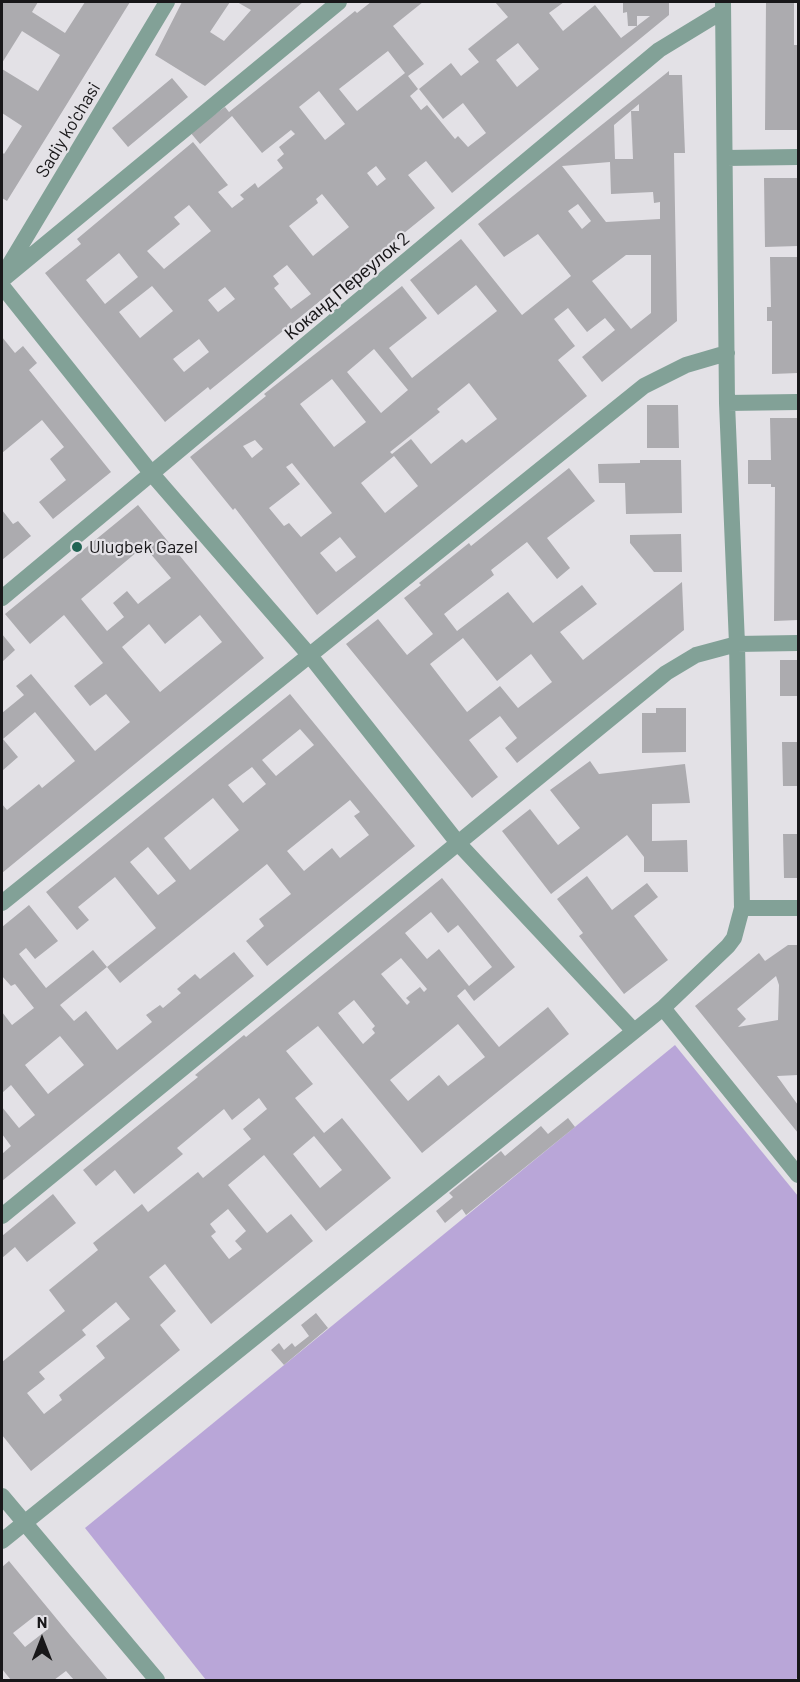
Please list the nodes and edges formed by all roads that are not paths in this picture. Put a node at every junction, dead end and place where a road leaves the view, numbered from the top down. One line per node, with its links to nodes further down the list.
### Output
1 (167, 2): 6 (street, Sadiy ko'chasi)
2 (339, 2): 6 (street)
3 (723, 6): 5 (street); 11 (street, Коканд Πереулок 2)
4 (798, 157): 5 (street)
5 (726, 158): 8 (street)
6 (2, 279)
7 (2, 286): 11 (street)
8 (727, 353): 10 (street); 15 (street)
9 (798, 402): 10 (street)
10 (727, 403): 13 (street)
11 (152, 474): 12 (street, Коканд Πереулок 2); 15 (street)
12 (2, 598)
13 (737, 644): 14 (street); 16 (street); 18 (street)
14 (798, 644)
15 (311, 657): 16 (street); 17 (street)
16 (458, 843): 21 (street); 23 (street)
17 (2, 903)
18 (742, 908): 19 (street); 20 (street)
19 (798, 908)
20 (663, 1008): 21 (street); 22 (street)
21 (633, 1030): 25 (street)
22 (798, 1175)
23 (2, 1216)
24 (2, 1496): 25 (street)
25 (23, 1523): 26 (street); 27 (street)
26 (2, 1541)
27 (156, 1680)

